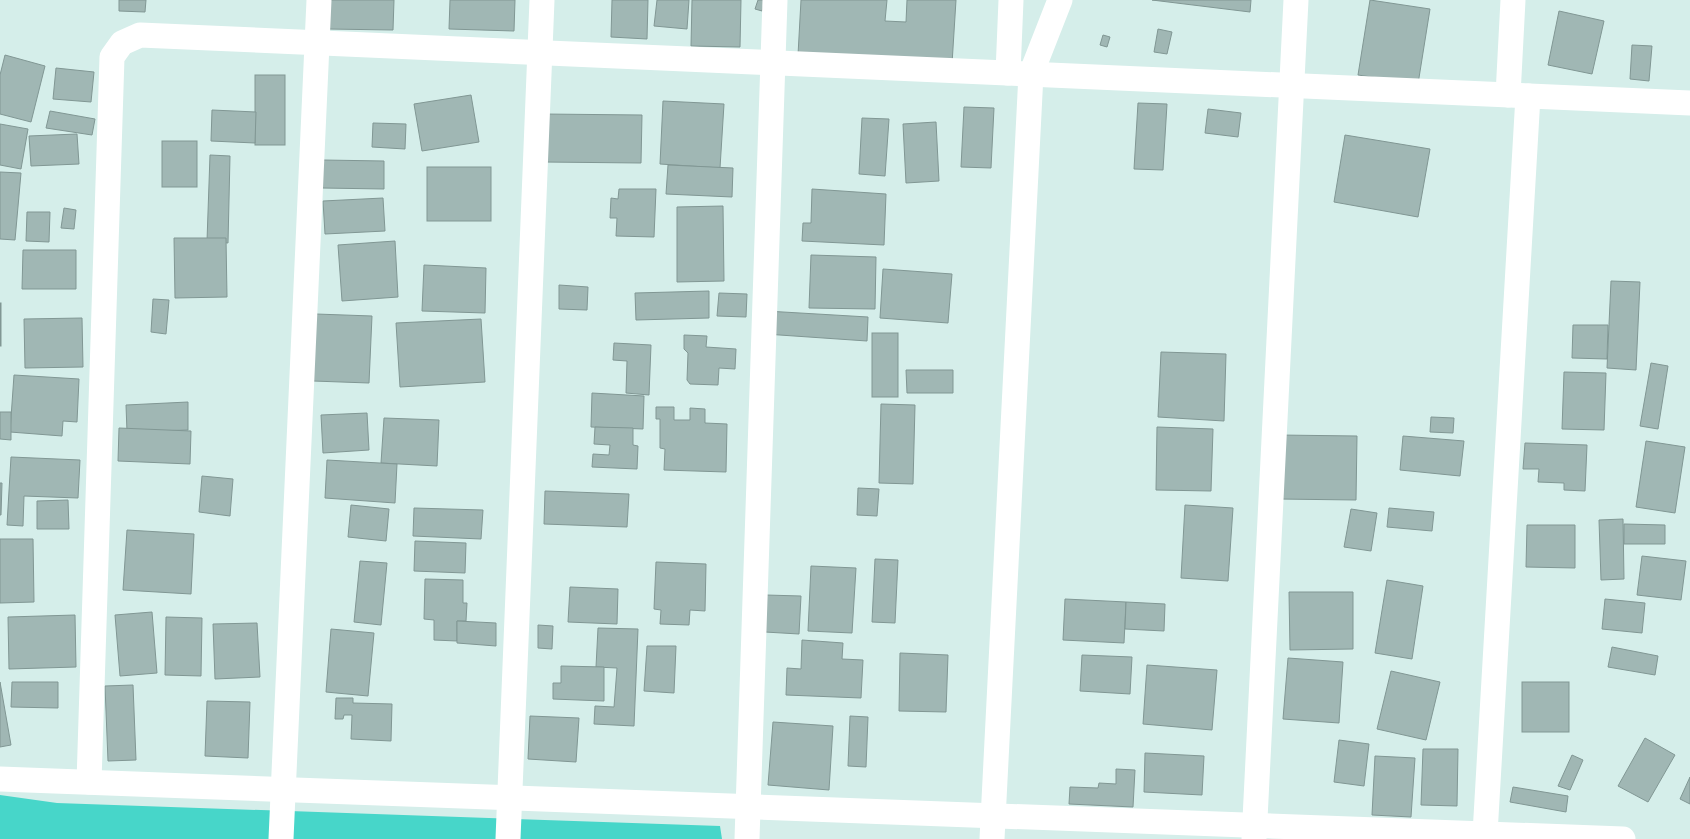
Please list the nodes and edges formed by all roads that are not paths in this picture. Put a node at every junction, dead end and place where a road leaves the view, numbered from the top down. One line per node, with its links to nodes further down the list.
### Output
1 (319, 0): 8 (street)
2 (542, 0): 9 (street)
3 (775, 0): 10 (street)
4 (1011, 0): 11 (street)
5 (1060, 0): 11 (street)
6 (1296, 0): 12 (street)
7 (1513, 0): 13 (street)
8 (316, 42): 9 (street); 16 (street); 17 (street)
9 (540, 52): 10 (street); 18 (street)
10 (772, 63): 11 (street); 19 (street)
11 (1019, 73): 12 (street); 20 (street)
12 (1290, 85): 13 (street); 21 (street)
13 (1518, 95): 14 (street); 22 (street)
14 (1690, 103)
15 (0, 779): 16 (street)
16 (89, 782): 17 (street)
17 (283, 789): 18 (street); 23 (street)
18 (510, 798): 19 (street); 24 (street)
19 (748, 806): 20 (street); 25 (street)
20 (992, 827): 21 (street)
21 (1254, 832): 22 (street)
22 (1485, 834): 26 (street)
23 (281, 839)
24 (508, 839)
25 (746, 839)
26 (1623, 839)

